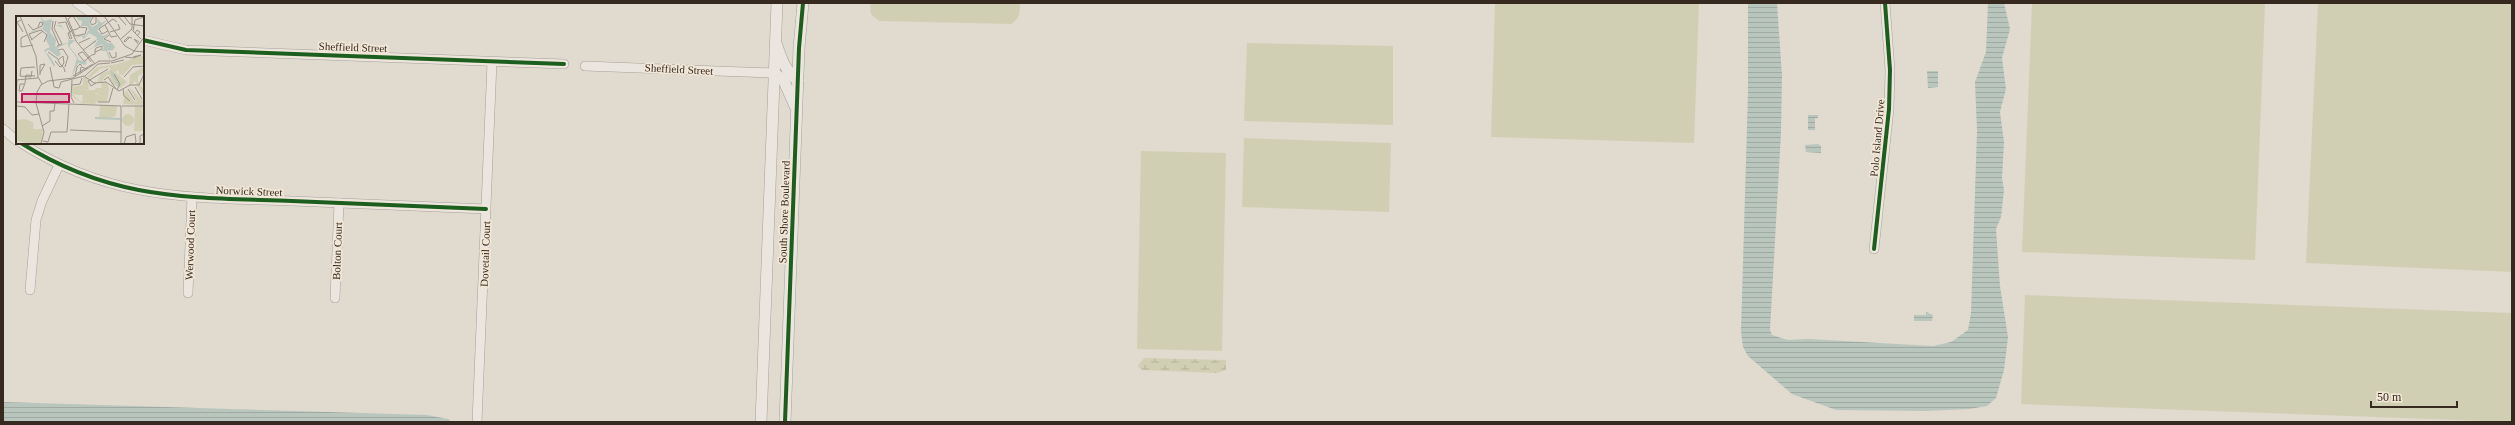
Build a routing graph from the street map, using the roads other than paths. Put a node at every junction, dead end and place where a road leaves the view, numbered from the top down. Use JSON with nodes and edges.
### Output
{"nodes":[{"id":1,"x":77,"y":3,"type":"edge"},
{"id":2,"x":777,"y":3,"type":"edge"},
{"id":3,"x":803,"y":3,"type":"edge"},
{"id":4,"x":1885,"y":3,"type":"edge"},
{"id":5,"x":96,"y":16,"type":"edge"},
{"id":6,"x":774,"y":37,"type":"junction"},
{"id":7,"x":144,"y":40,"type":"edge"},
{"id":8,"x":492,"y":62,"type":"junction"},
{"id":9,"x":564,"y":64,"type":"dead end"},
{"id":10,"x":585,"y":66,"type":"dead end"},
{"id":11,"x":773,"y":73,"type":"junction"},
{"id":12,"x":798,"y":81,"type":"junction"},
{"id":13,"x":797,"y":110,"type":"junction"},
{"id":14,"x":3,"y":129,"type":"edge"},
{"id":15,"x":16,"y":139,"type":"edge"},
{"id":16,"x":23,"y":144,"type":"edge"},
{"id":17,"x":59,"y":165,"type":"junction"},
{"id":18,"x":192,"y":198,"type":"junction"},
{"id":19,"x":339,"y":203,"type":"junction"},
{"id":20,"x":486,"y":209,"type":"junction"},
{"id":21,"x":1874,"y":250,"type":"dead end"},
{"id":22,"x":30,"y":290,"type":"dead end"},
{"id":23,"x":188,"y":292,"type":"dead end"},
{"id":24,"x":335,"y":298,"type":"dead end"},
{"id":25,"x":477,"y":422,"type":"edge"},
{"id":26,"x":761,"y":422,"type":"edge"},
{"id":27,"x":785,"y":422,"type":"edge"}],
"edges":[{"from":1,"to":5,"type":"street"},
{"from":2,"to":6,"type":"street","name":"South Shore Boulevard"},
{"from":3,"to":12,"type":"street","name":"South Shore Boulevard"},
{"from":4,"to":21,"type":"street","name":"Polo Island Drive"},
{"from":6,"to":11,"type":"street","name":"South Shore Boulevard"},
{"from":6,"to":12,"type":"street"},
{"from":7,"to":8,"type":"street","name":"Sheffield Street"},
{"from":8,"to":9,"type":"street","name":"Sheffield Street"},
{"from":8,"to":20,"type":"street","name":"Dovetail Court"},
{"from":10,"to":11,"type":"street","name":"Sheffield Street"},
{"from":11,"to":13,"type":"street"},
{"from":11,"to":26,"type":"street","name":"South Shore Boulevard"},
{"from":12,"to":13,"type":"street","name":"South Shore Boulevard"},
{"from":13,"to":27,"type":"street","name":"South Shore Boulevard"},
{"from":14,"to":15,"type":"street"},
{"from":16,"to":17,"type":"street","name":"Norwick Street"},
{"from":17,"to":18,"type":"street","name":"Norwick Street"},
{"from":17,"to":22,"type":"street"},
{"from":18,"to":19,"type":"street","name":"Norwick Street"},
{"from":18,"to":23,"type":"street","name":"Werwood Court"},
{"from":19,"to":20,"type":"street","name":"Norwick Street"},
{"from":19,"to":24,"type":"street","name":"Bolton Court"},
{"from":20,"to":25,"type":"street","name":"Dovetail Court"}]}
